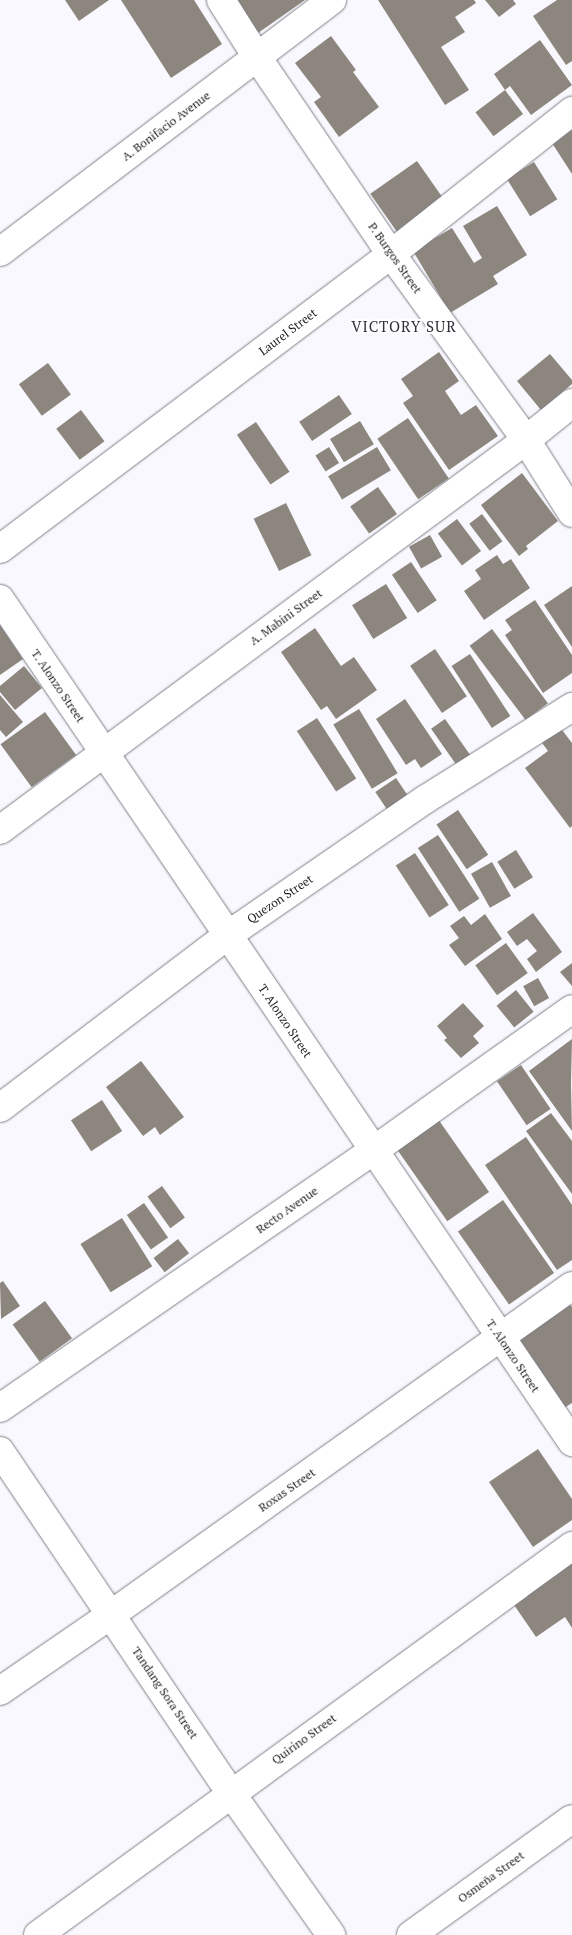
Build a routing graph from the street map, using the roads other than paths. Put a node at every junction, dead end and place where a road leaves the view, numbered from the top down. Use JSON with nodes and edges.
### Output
{"nodes":[{"id":1,"x":221,"y":0,"type":"edge"},
{"id":2,"x":332,"y":0,"type":"edge"},
{"id":3,"x":257,"y":57,"type":"junction"},
{"id":4,"x":572,"y":111,"type":"edge"},
{"id":5,"x":0,"y":252,"type":"edge"},
{"id":6,"x":392,"y":254,"type":"junction"},
{"id":7,"x":572,"y":404,"type":"edge"},
{"id":8,"x":526,"y":440,"type":"junction"},
{"id":9,"x":572,"y":513,"type":"edge"},
{"id":10,"x":0,"y":549,"type":"edge"},
{"id":11,"x":0,"y":599,"type":"edge"},
{"id":12,"x":572,"y":707,"type":"edge"},
{"id":13,"x":102,"y":752,"type":"junction"},
{"id":14,"x":0,"y":830,"type":"edge"},
{"id":15,"x":228,"y":935,"type":"junction"},
{"id":16,"x":572,"y":1009,"type":"edge"},
{"id":17,"x":0,"y":1108,"type":"edge"},
{"id":18,"x":373,"y":1151,"type":"junction"},
{"id":19,"x":572,"y":1286,"type":"edge"},
{"id":20,"x":501,"y":1338,"type":"junction"},
{"id":21,"x":0,"y":1408,"type":"edge"},
{"id":22,"x":572,"y":1442,"type":"edge"},
{"id":23,"x":0,"y":1451,"type":"edge"},
{"id":24,"x":572,"y":1546,"type":"edge"},
{"id":25,"x":112,"y":1614,"type":"junction"},
{"id":26,"x":0,"y":1691,"type":"edge"},
{"id":27,"x":231,"y":1792,"type":"junction"},
{"id":28,"x":572,"y":1819,"type":"edge"},
{"id":29,"x":38,"y":1935,"type":"edge"},
{"id":30,"x":331,"y":1935,"type":"edge"},
{"id":31,"x":411,"y":1935,"type":"edge"}],
"edges":[{"from":1,"to":3,"type":"street","name":"P. Burgos Street"},
{"from":2,"to":3,"type":"street","name":"A. Bonifacio Avenue"},
{"from":3,"to":5,"type":"street","name":"A. Bonifacio Avenue"},
{"from":3,"to":6,"type":"street","name":"P. Burgos Street"},
{"from":4,"to":6,"type":"street","name":"Laurel Street"},
{"from":6,"to":8,"type":"street","name":"P. Burgos Street"},
{"from":6,"to":10,"type":"street","name":"Laurel Street"},
{"from":7,"to":8,"type":"street","name":"A. Mabini Street"},
{"from":8,"to":9,"type":"street","name":"P. Burgos Street"},
{"from":8,"to":13,"type":"street","name":"A. Mabini Street"},
{"from":11,"to":13,"type":"street","name":"T. Alonzo Street"},
{"from":12,"to":15,"type":"street","name":"Quezon Street"},
{"from":13,"to":14,"type":"street","name":"A. Mabini Street"},
{"from":13,"to":15,"type":"street","name":"T. Alonzo Street"},
{"from":15,"to":17,"type":"street","name":"Quezon Street"},
{"from":15,"to":18,"type":"street","name":"T. Alonzo Street"},
{"from":16,"to":18,"type":"street","name":"Recto Avenue"},
{"from":18,"to":20,"type":"street","name":"T. Alonzo Street"},
{"from":18,"to":21,"type":"street","name":"Recto Avenue"},
{"from":19,"to":20,"type":"street","name":"Roxas Street"},
{"from":20,"to":22,"type":"street","name":"T. Alonzo Street"},
{"from":20,"to":25,"type":"street","name":"Roxas Street"},
{"from":23,"to":25,"type":"street","name":"Tandang Sora Street"},
{"from":24,"to":27,"type":"street","name":"Quirino Street"},
{"from":25,"to":26,"type":"street","name":"Roxas Street"},
{"from":25,"to":27,"type":"street","name":"Tandang Sora Street"},
{"from":27,"to":29,"type":"street","name":"Quirino Street"},
{"from":27,"to":30,"type":"street","name":"Tandang Sora Street"},
{"from":28,"to":31,"type":"street","name":"Osmeña Street"}]}
